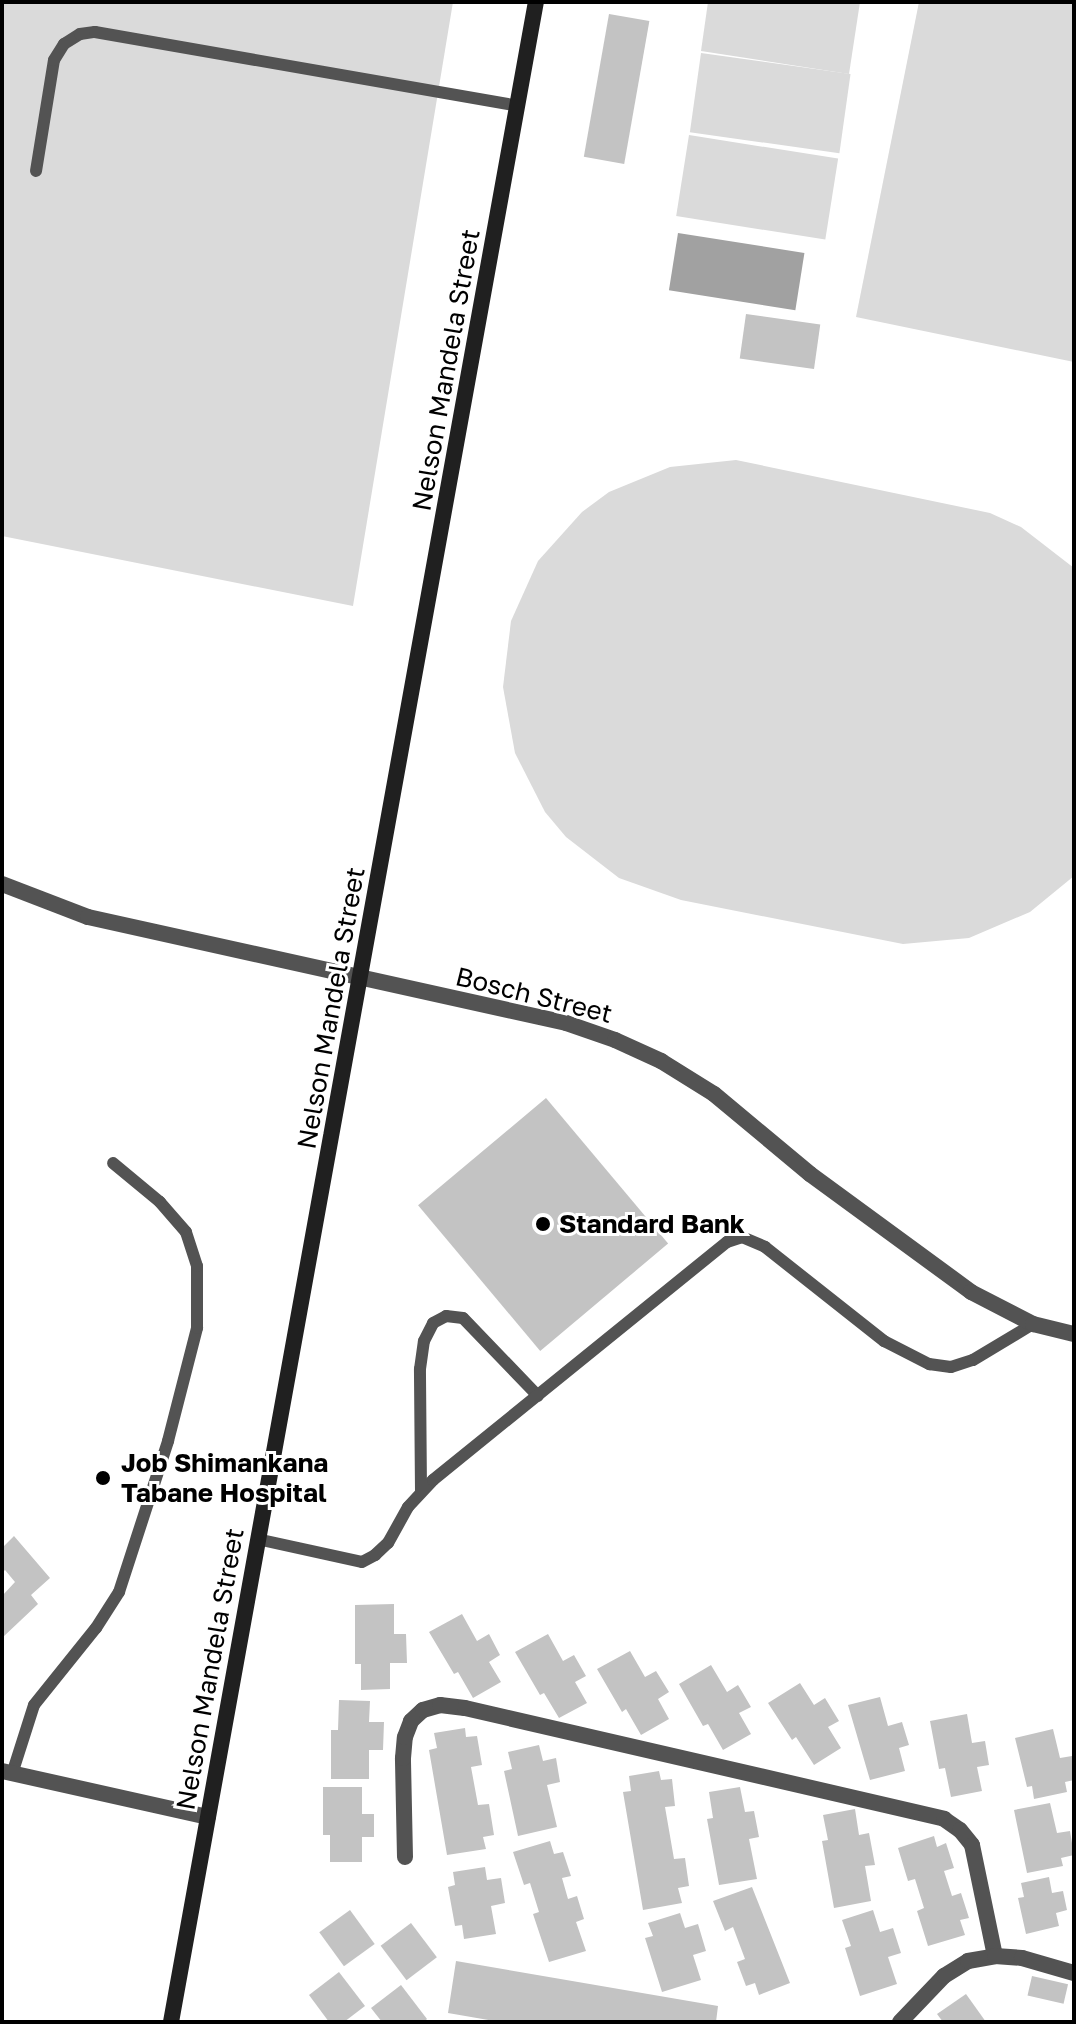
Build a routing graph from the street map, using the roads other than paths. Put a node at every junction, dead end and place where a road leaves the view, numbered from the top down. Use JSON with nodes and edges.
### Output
{"nodes":[{"id":1,"x":536,"y":2,"type":"edge"},
{"id":2,"x":517,"y":106,"type":"junction"},
{"id":3,"x":36,"y":171,"type":"dead end"},
{"id":4,"x":2,"y":884,"type":"edge"},
{"id":5,"x":361,"y":979,"type":"junction"},
{"id":6,"x":113,"y":1163,"type":"dead end"},
{"id":7,"x":1033,"y":1324,"type":"junction"},
{"id":8,"x":1074,"y":1334,"type":"edge"},
{"id":9,"x":538,"y":1396,"type":"junction"},
{"id":10,"x":421,"y":1491,"type":"junction"},
{"id":11,"x":257,"y":1539,"type":"junction"},
{"id":12,"x":7,"y":1772,"type":"edge"},
{"id":13,"x":208,"y":1817,"type":"junction"},
{"id":14,"x":405,"y":1857,"type":"dead end"},
{"id":15,"x":995,"y":1956,"type":"junction"},
{"id":16,"x":1074,"y":1973,"type":"edge"},
{"id":17,"x":171,"y":2022,"type":"edge"},
{"id":18,"x":900,"y":2022,"type":"edge"}],
"edges":[{"from":1,"to":2,"type":"main road","name":"Nelson Mandela Street"},
{"from":2,"to":3,"type":"lane"},
{"from":2,"to":5,"type":"main road","name":"Nelson Mandela Street"},
{"from":4,"to":5,"type":"street","name":"Bosch Street"},
{"from":5,"to":7,"type":"street","name":"Bosch Street"},
{"from":5,"to":11,"type":"main road","name":"Nelson Mandela Street"},
{"from":6,"to":12,"type":"lane"},
{"from":7,"to":8,"type":"street","name":"Bosch Street"},
{"from":7,"to":9,"type":"lane"},
{"from":9,"to":10,"type":"lane"},
{"from":9,"to":10,"type":"lane"},
{"from":10,"to":11,"type":"lane"},
{"from":11,"to":13,"type":"main road","name":"Nelson Mandela Street"},
{"from":12,"to":13,"type":"street"},
{"from":13,"to":17,"type":"main road","name":"Nelson Mandela Street"},
{"from":14,"to":15,"type":"street"},
{"from":15,"to":16,"type":"street"},
{"from":15,"to":18,"type":"street"}]}
